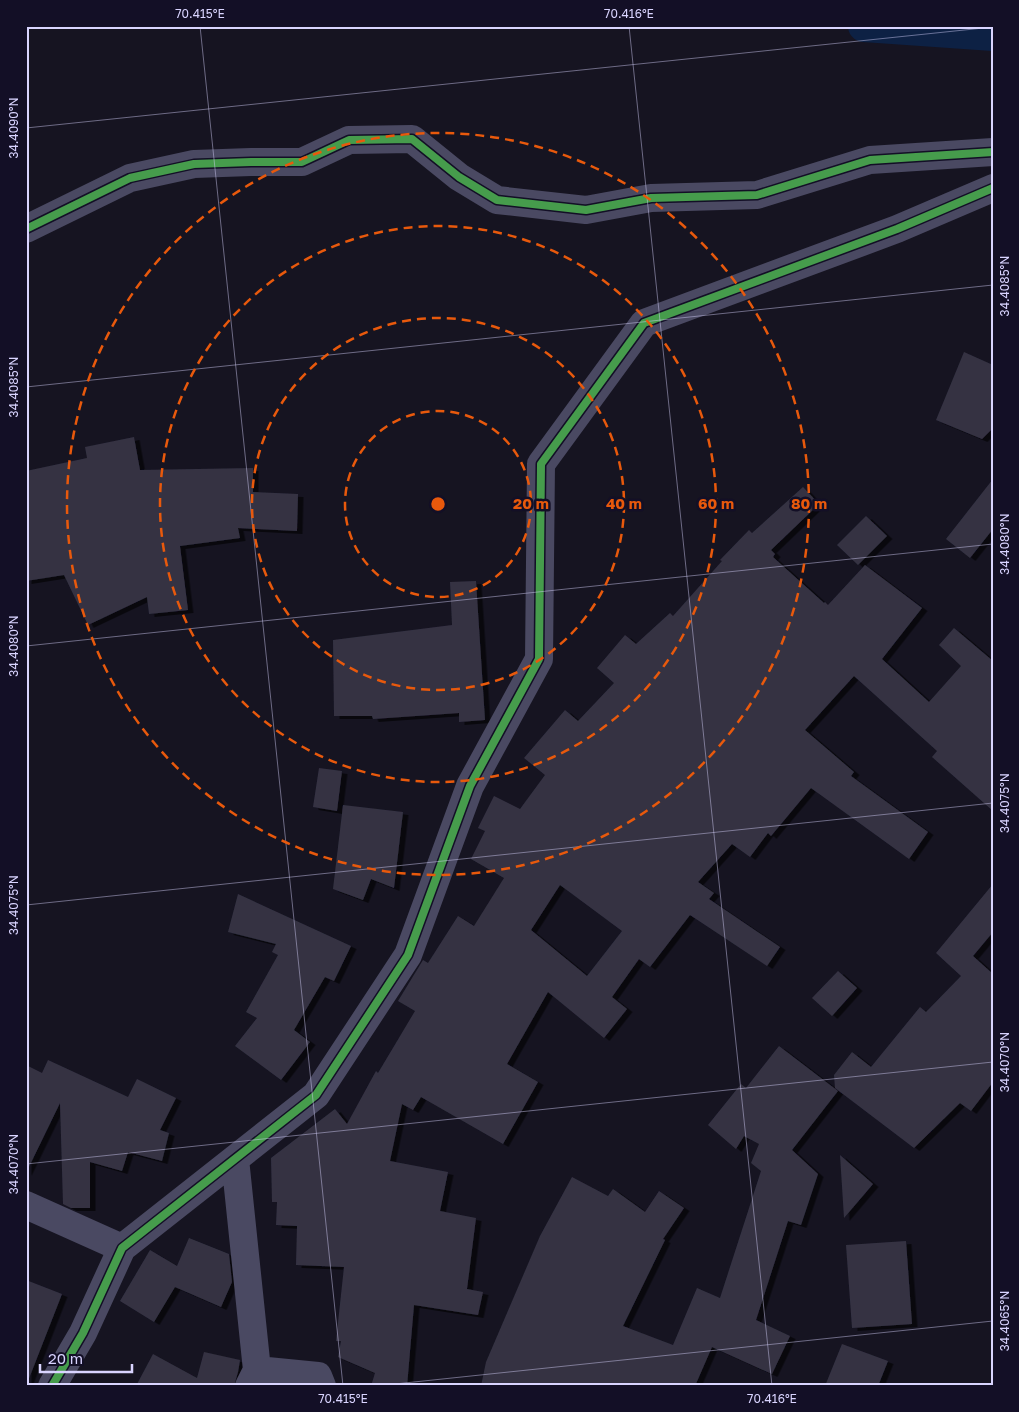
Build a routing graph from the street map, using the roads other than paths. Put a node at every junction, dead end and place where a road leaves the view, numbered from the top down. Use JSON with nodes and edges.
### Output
{"nodes":[{"id":1,"x":993,"y":152,"type":"edge"},
{"id":2,"x":993,"y":188,"type":"edge"},
{"id":3,"x":26,"y":229,"type":"edge"},
{"id":4,"x":235,"y":1159,"type":"junction"},
{"id":5,"x":26,"y":1205,"type":"edge"},
{"id":6,"x":122,"y":1248,"type":"junction"},
{"id":7,"x":253,"y":1378,"type":"edge"},
{"id":8,"x":52,"y":1386,"type":"edge"},
{"id":9,"x":322,"y":1386,"type":"edge"}],
"edges":[{"from":1,"to":3,"type":"street"},
{"from":2,"to":4,"type":"street"},
{"from":4,"to":6,"type":"street"},
{"from":4,"to":7,"type":"street"},
{"from":5,"to":6,"type":"street"},
{"from":6,"to":8,"type":"street"},
{"from":7,"to":9,"type":"street"}]}
